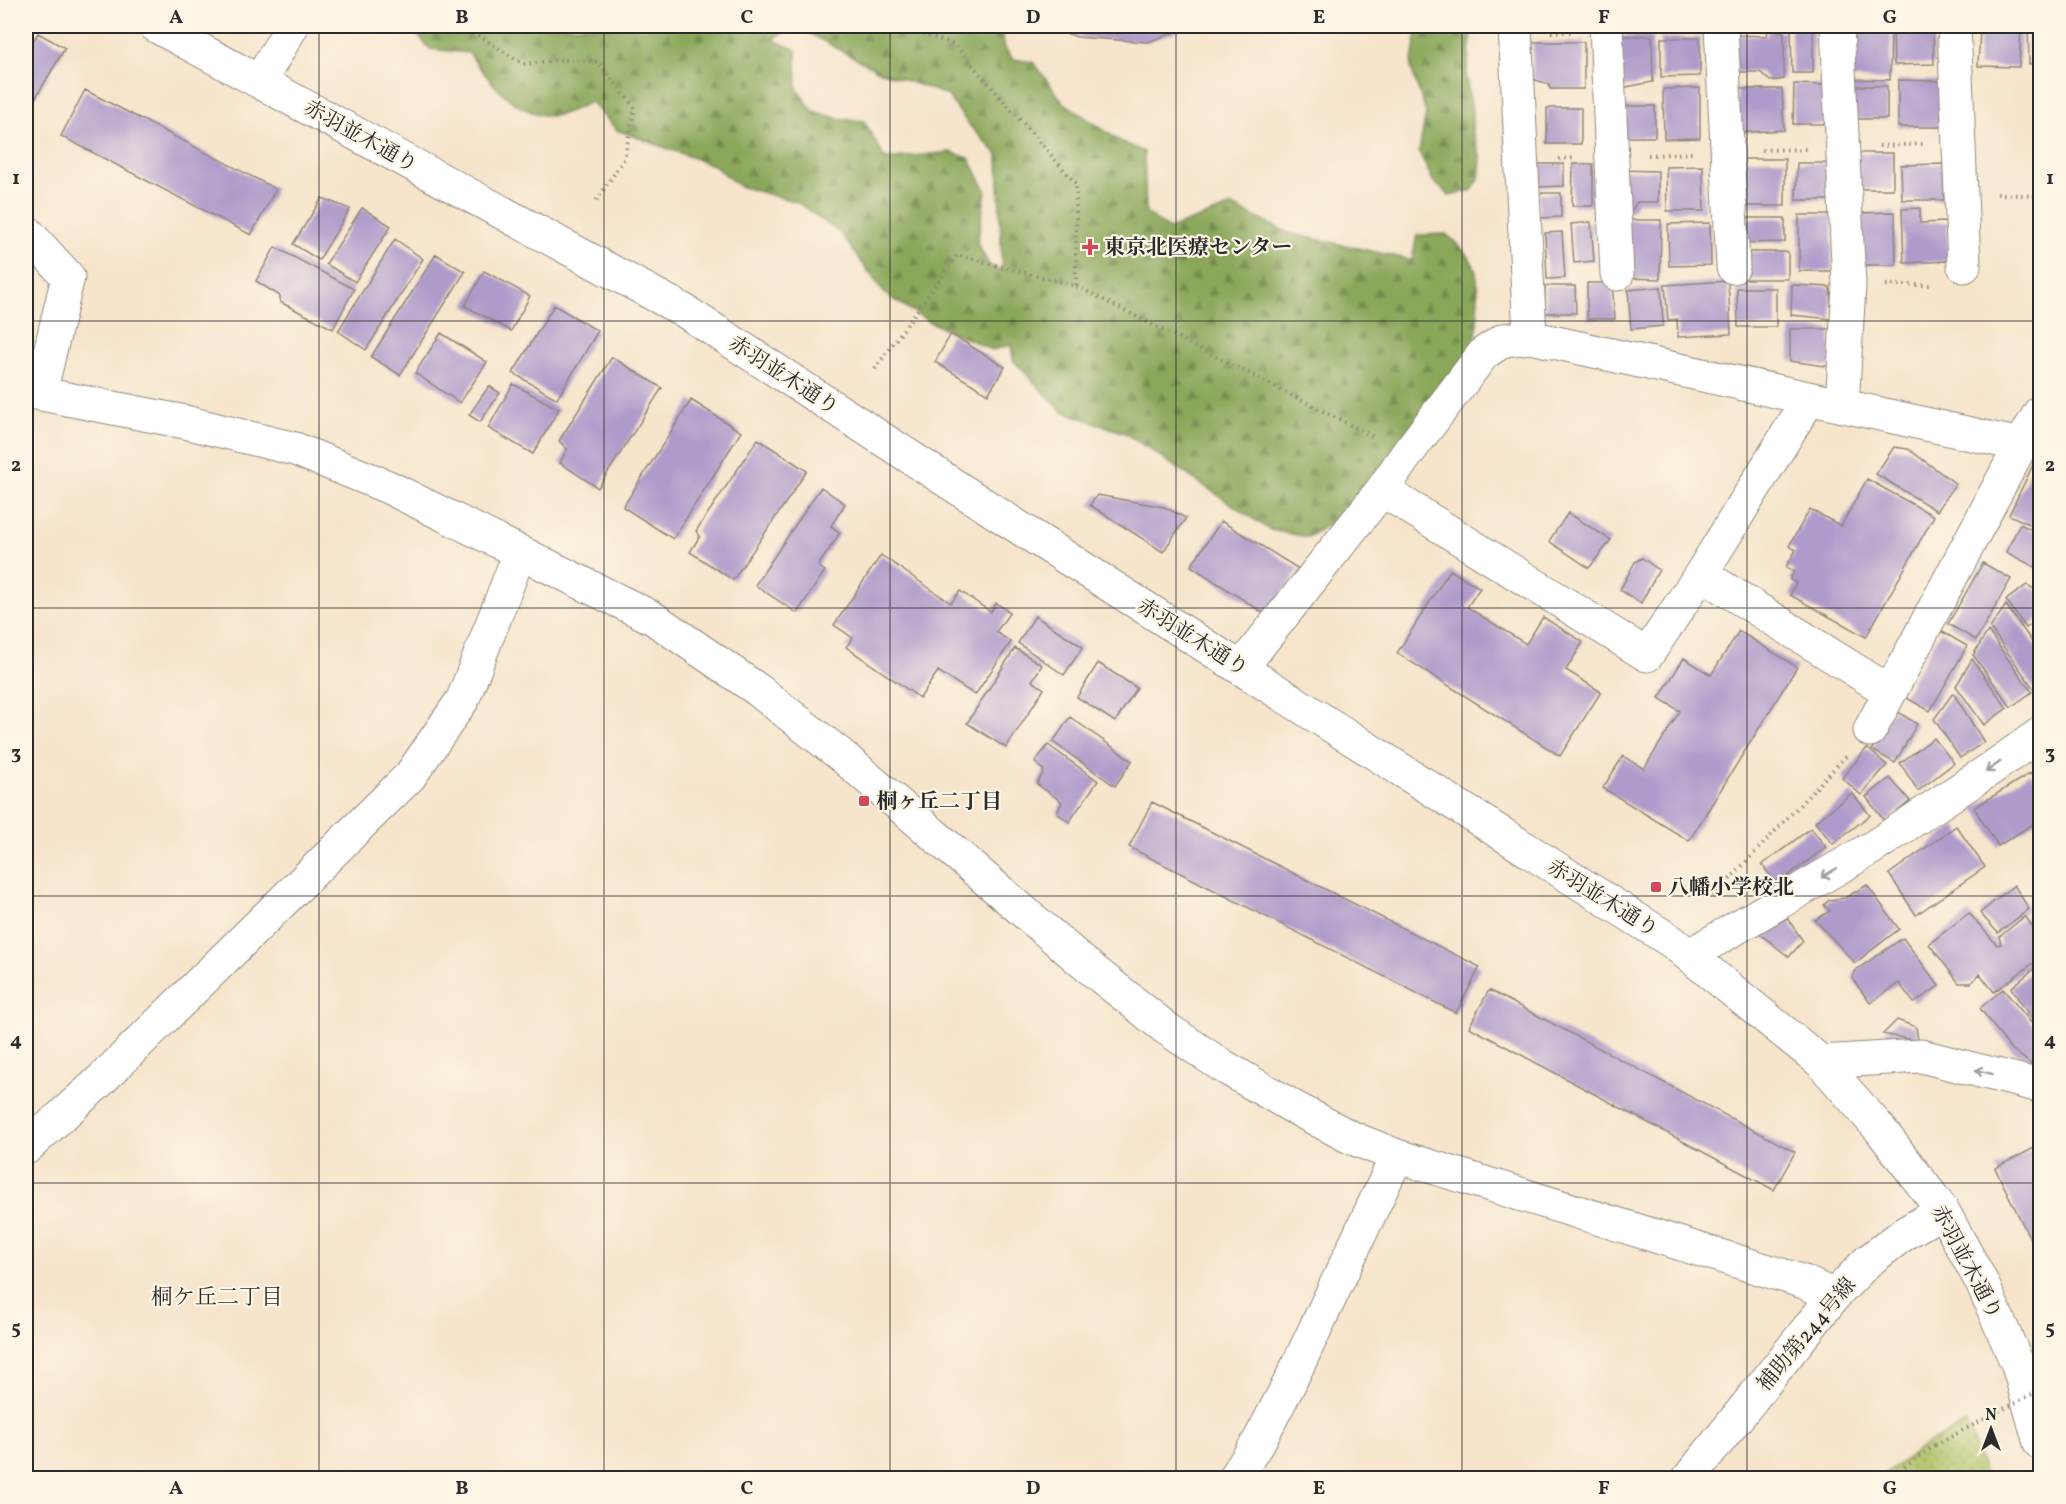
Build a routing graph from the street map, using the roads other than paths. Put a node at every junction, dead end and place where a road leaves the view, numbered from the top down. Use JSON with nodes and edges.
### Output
{"nodes":[{"id":1,"x":156,"y":26,"type":"edge"},
{"id":2,"x":292,"y":26,"type":"edge"},
{"id":3,"x":1515,"y":26,"type":"edge"},
{"id":4,"x":1606,"y":26,"type":"edge"},
{"id":5,"x":1721,"y":26,"type":"edge"},
{"id":6,"x":1837,"y":26,"type":"edge"},
{"id":7,"x":1954,"y":26,"type":"edge"},
{"id":8,"x":260,"y":81,"type":"junction"},
{"id":9,"x":26,"y":231,"type":"edge"},
{"id":10,"x":1964,"y":266,"type":"road end"},
{"id":11,"x":1733,"y":267,"type":"dead end"},
{"id":12,"x":1617,"y":274,"type":"dead end"},
{"id":13,"x":1530,"y":337,"type":"junction"},
{"id":14,"x":33,"y":392,"type":"edge"},
{"id":15,"x":1809,"y":399,"type":"junction"},
{"id":16,"x":1842,"y":406,"type":"junction"},
{"id":17,"x":2040,"y":412,"type":"edge"},
{"id":18,"x":2021,"y":445,"type":"junction"},
{"id":19,"x":1382,"y":490,"type":"junction"},
{"id":20,"x":520,"y":552,"type":"junction"},
{"id":21,"x":1701,"y":574,"type":"junction"},
{"id":22,"x":1241,"y":668,"type":"junction"},
{"id":23,"x":1890,"y":692,"type":"junction"},
{"id":24,"x":1870,"y":730,"type":"road end"},
{"id":25,"x":2040,"y":734,"type":"edge"},
{"id":26,"x":1690,"y":955,"type":"junction"},
{"id":27,"x":1821,"y":1062,"type":"junction"},
{"id":28,"x":2040,"y":1086,"type":"edge"},
{"id":29,"x":26,"y":1148,"type":"edge"},
{"id":30,"x":1397,"y":1156,"type":"junction"},
{"id":31,"x":1943,"y":1211,"type":"junction"},
{"id":32,"x":1834,"y":1296,"type":"junction"},
{"id":33,"x":2040,"y":1443,"type":"edge"},
{"id":34,"x":1235,"y":1479,"type":"edge"},
{"id":35,"x":1689,"y":1479,"type":"edge"}],
"edges":[{"from":1,"to":8,"type":"street","name":"赤羽並木通り"},
{"from":2,"to":8,"type":"street"},
{"from":3,"to":13,"type":"street"},
{"from":4,"to":12,"type":"street"},
{"from":5,"to":11,"type":"street"},
{"from":6,"to":16,"type":"street"},
{"from":7,"to":10,"type":"street"},
{"from":8,"to":22,"type":"street","name":"赤羽並木通り"},
{"from":9,"to":14,"type":"street"},
{"from":13,"to":15,"type":"street"},
{"from":13,"to":19,"type":"street"},
{"from":14,"to":20,"type":"street"},
{"from":15,"to":16,"type":"street"},
{"from":15,"to":21,"type":"street"},
{"from":16,"to":18,"type":"street"},
{"from":17,"to":18,"type":"street"},
{"from":18,"to":23,"type":"street"},
{"from":19,"to":21,"type":"street"},
{"from":19,"to":22,"type":"street"},
{"from":20,"to":29,"type":"street"},
{"from":20,"to":30,"type":"street"},
{"from":21,"to":23,"type":"street"},
{"from":22,"to":26,"type":"street","name":"赤羽並木通り"},
{"from":23,"to":24,"type":"street"},
{"from":25,"to":26,"type":"street","one_way":true},
{"from":26,"to":27,"type":"street","name":"赤羽並木通り"},
{"from":28,"to":27,"type":"street","one_way":true},
{"from":27,"to":31,"type":"street","name":"赤羽並木通り"},
{"from":30,"to":32,"type":"street"},
{"from":30,"to":34,"type":"street"},
{"from":31,"to":32,"type":"street","name":"補助第244号線"},
{"from":31,"to":33,"type":"street","name":"赤羽並木通り"},
{"from":32,"to":35,"type":"street","name":"補助第244号線"}]}
